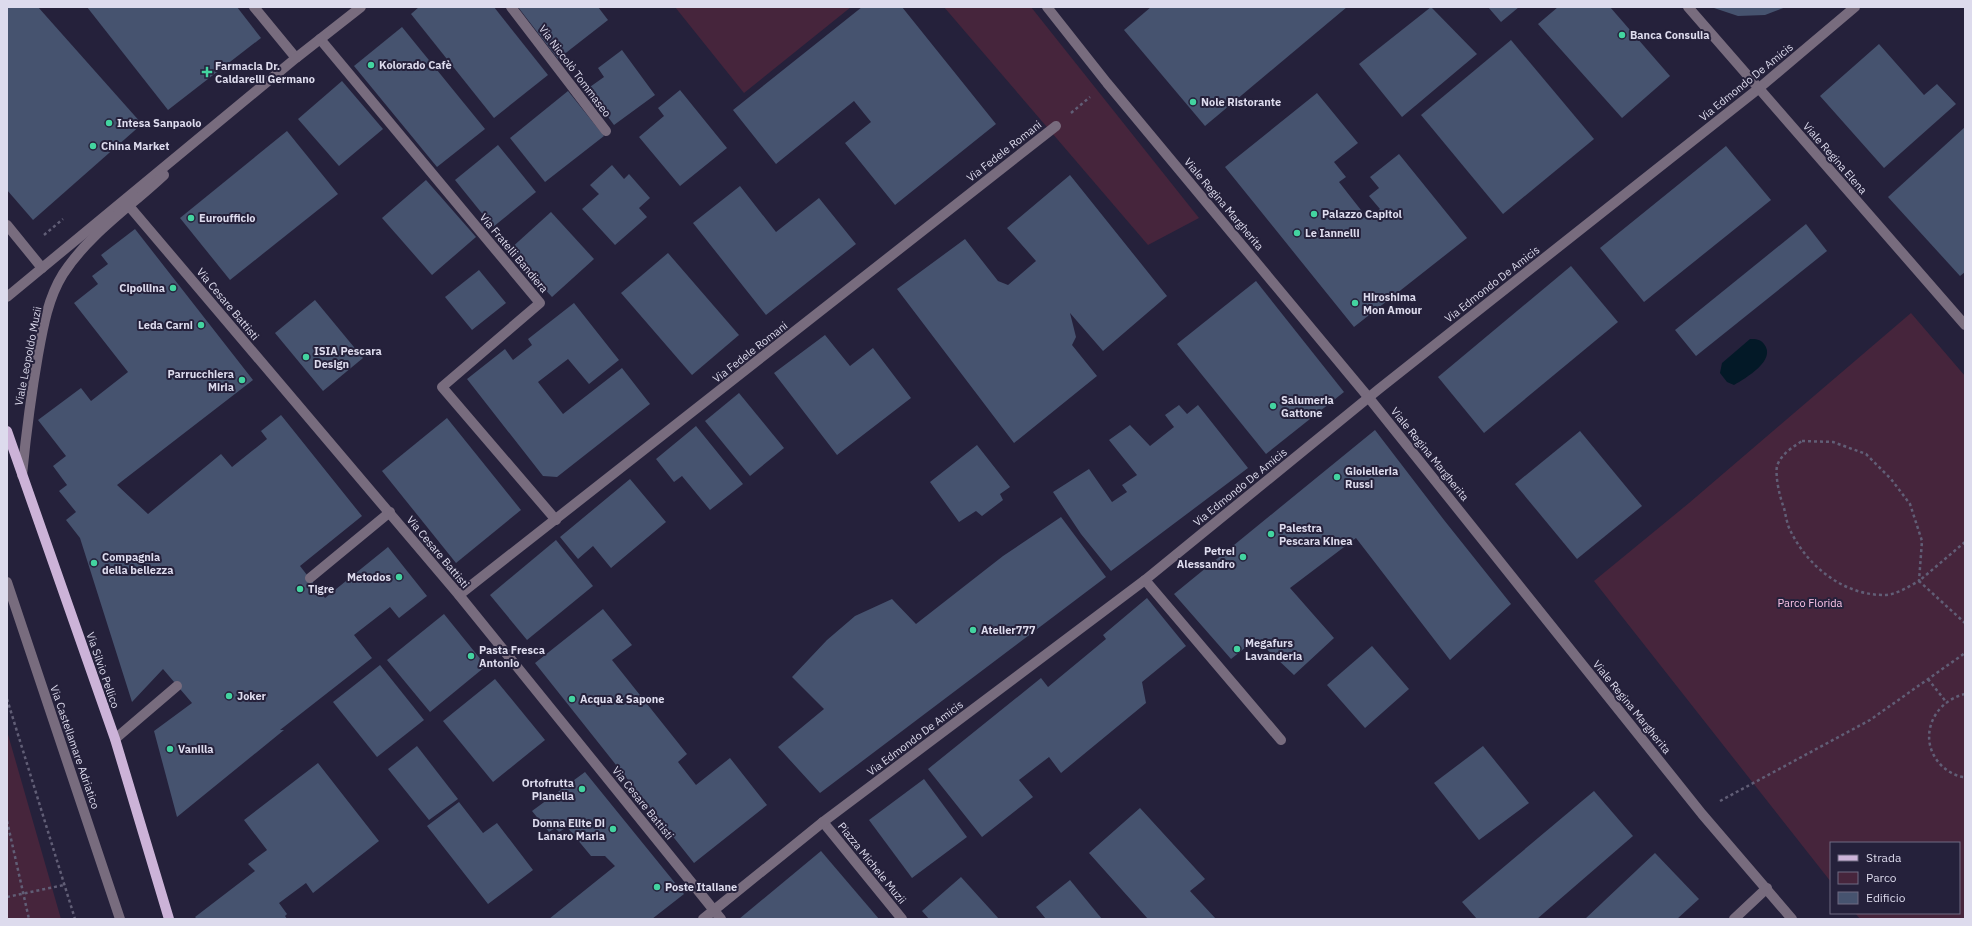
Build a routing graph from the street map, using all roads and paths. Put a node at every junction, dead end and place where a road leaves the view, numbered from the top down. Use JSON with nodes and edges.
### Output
{"nodes":[{"id":1,"x":254,"y":7,"type":"edge"},
{"id":2,"x":361,"y":7,"type":"edge"},
{"id":3,"x":511,"y":7,"type":"edge"},
{"id":4,"x":1046,"y":7,"type":"edge"},
{"id":5,"x":1688,"y":7,"type":"edge"},
{"id":6,"x":1855,"y":7,"type":"edge"},
{"id":7,"x":320,"y":39,"type":"junction"},
{"id":8,"x":296,"y":58,"type":"junction"},
{"id":9,"x":1107,"y":83,"type":"junction"},
{"id":10,"x":1758,"y":89,"type":"junction"},
{"id":11,"x":1056,"y":126,"type":"joint"},
{"id":12,"x":606,"y":131,"type":"dead end"},
{"id":13,"x":184,"y":150,"type":"junction"},
{"id":14,"x":129,"y":206,"type":"junction"},
{"id":15,"x":7,"y":225,"type":"edge"},
{"id":16,"x":42,"y":268,"type":"junction"},
{"id":17,"x":7,"y":297,"type":"edge"},
{"id":18,"x":1965,"y":325,"type":"edge"},
{"id":19,"x":1369,"y":398,"type":"junction"},
{"id":20,"x":7,"y":431,"type":"edge"},
{"id":21,"x":22,"y":475,"type":"junction"},
{"id":22,"x":390,"y":512,"type":"junction"},
{"id":23,"x":556,"y":520,"type":"junction"},
{"id":24,"x":1965,"y":542,"type":"edge"},
{"id":25,"x":310,"y":578,"type":"dead end"},
{"id":26,"x":1145,"y":580,"type":"junction"},
{"id":27,"x":1919,"y":581,"type":"junction"},
{"id":28,"x":7,"y":582,"type":"edge"},
{"id":29,"x":458,"y":595,"type":"junction"},
{"id":30,"x":1965,"y":622,"type":"edge"},
{"id":31,"x":1965,"y":653,"type":"edge"},
{"id":32,"x":1928,"y":679,"type":"junction"},
{"id":33,"x":177,"y":686,"type":"dead end"},
{"id":34,"x":1965,"y":694,"type":"edge"},
{"id":35,"x":7,"y":699,"type":"edge"},
{"id":36,"x":1947,"y":702,"type":"junction"},
{"id":37,"x":114,"y":738,"type":"junction"},
{"id":38,"x":1282,"y":740,"type":"dead end"},
{"id":39,"x":1965,"y":778,"type":"edge"},
{"id":40,"x":1702,"y":814,"type":"junction"},
{"id":41,"x":7,"y":821,"type":"edge"},
{"id":42,"x":823,"y":822,"type":"junction"},
{"id":43,"x":64,"y":885,"type":"junction"},
{"id":44,"x":1767,"y":888,"type":"junction"},
{"id":45,"x":24,"y":894,"type":"junction"},
{"id":46,"x":7,"y":897,"type":"edge"},
{"id":47,"x":714,"y":910,"type":"junction"},
{"id":48,"x":30,"y":919,"type":"edge"},
{"id":49,"x":75,"y":919,"type":"edge"},
{"id":50,"x":120,"y":919,"type":"edge"},
{"id":51,"x":169,"y":919,"type":"edge"},
{"id":52,"x":703,"y":919,"type":"edge"},
{"id":53,"x":721,"y":919,"type":"edge"},
{"id":54,"x":902,"y":919,"type":"edge"},
{"id":55,"x":1734,"y":919,"type":"edge"},
{"id":56,"x":1792,"y":919,"type":"edge"}],
"edges":[{"from":1,"to":8,"type":"street"},
{"from":2,"to":7,"type":"street","name":"Viale Leopoldo Muzii"},
{"from":3,"to":12,"type":"street","name":"Via Niccolò Tommaseo"},
{"from":4,"to":9,"type":"street","name":"Viale Regina Margherita"},
{"from":5,"to":10,"type":"street","name":"Viale Regina Elena"},
{"from":6,"to":10,"type":"street","name":"Via Edmondo De Amicis"},
{"from":7,"to":8,"type":"street","name":"Viale Leopoldo Muzii"},
{"from":7,"to":23,"type":"street","name":"Via Fratelli Bandiera"},
{"from":8,"to":13,"type":"street","name":"Viale Leopoldo Muzii"},
{"from":9,"to":11,"type":"path"},
{"from":9,"to":19,"type":"street","name":"Viale Regina Margherita"},
{"from":10,"to":18,"type":"street","name":"Viale Regina Elena"},
{"from":10,"to":19,"type":"street","name":"Via Edmondo De Amicis"},
{"from":11,"to":23,"type":"street","name":"Via Fedele Romani"},
{"from":13,"to":14,"type":"street","name":"Viale Leopoldo Muzii"},
{"from":13,"to":16,"type":"street","name":"Viale Leopoldo Muzii"},
{"from":14,"to":21,"type":"street","name":"Viale Leopoldo Muzii"},
{"from":14,"to":22,"type":"street","name":"Via Cesare Battisti"},
{"from":15,"to":16,"type":"street"},
{"from":16,"to":17,"type":"street","name":"Viale Leopoldo Muzii"},
{"from":19,"to":26,"type":"street","name":"Via Edmondo De Amicis"},
{"from":19,"to":40,"type":"street","name":"Viale Regina Margherita"},
{"from":20,"to":21,"type":"main road","name":"Via Silvio Pellico"},
{"from":21,"to":37,"type":"main road","name":"Via Silvio Pellico"},
{"from":22,"to":25,"type":"street"},
{"from":22,"to":29,"type":"street","name":"Via Cesare Battisti"},
{"from":23,"to":29,"type":"street","name":"Via Fedele Romani"},
{"from":24,"to":27,"type":"path"},
{"from":26,"to":38,"type":"street"},
{"from":26,"to":42,"type":"street","name":"Via Edmondo De Amicis"},
{"from":27,"to":27,"type":"path"},
{"from":27,"to":30,"type":"path"},
{"from":28,"to":50,"type":"street","name":"Via Castellamare Adriatico"},
{"from":29,"to":47,"type":"street","name":"Via Cesare Battisti"},
{"from":31,"to":32,"type":"path"},
{"from":32,"to":36,"type":"path"},
{"from":32,"to":40,"type":"path"},
{"from":33,"to":37,"type":"street"},
{"from":34,"to":36,"type":"path"},
{"from":35,"to":43,"type":"path"},
{"from":36,"to":39,"type":"path"},
{"from":37,"to":51,"type":"main road","name":"Via Silvio Pellico"},
{"from":40,"to":44,"type":"street","name":"Viale Regina Margherita"},
{"from":41,"to":45,"type":"path"},
{"from":42,"to":47,"type":"street","name":"Via Edmondo De Amicis"},
{"from":42,"to":54,"type":"street","name":"Piazza Michele Muzii"},
{"from":43,"to":45,"type":"path"},
{"from":43,"to":49,"type":"path"},
{"from":44,"to":55,"type":"street"},
{"from":44,"to":56,"type":"street","name":"Viale Regina Margherita"},
{"from":45,"to":46,"type":"path"},
{"from":45,"to":48,"type":"path"},
{"from":47,"to":52,"type":"street","name":"Via Edmondo De Amicis"},
{"from":47,"to":53,"type":"street","name":"Via Cesare Battisti"}]}
